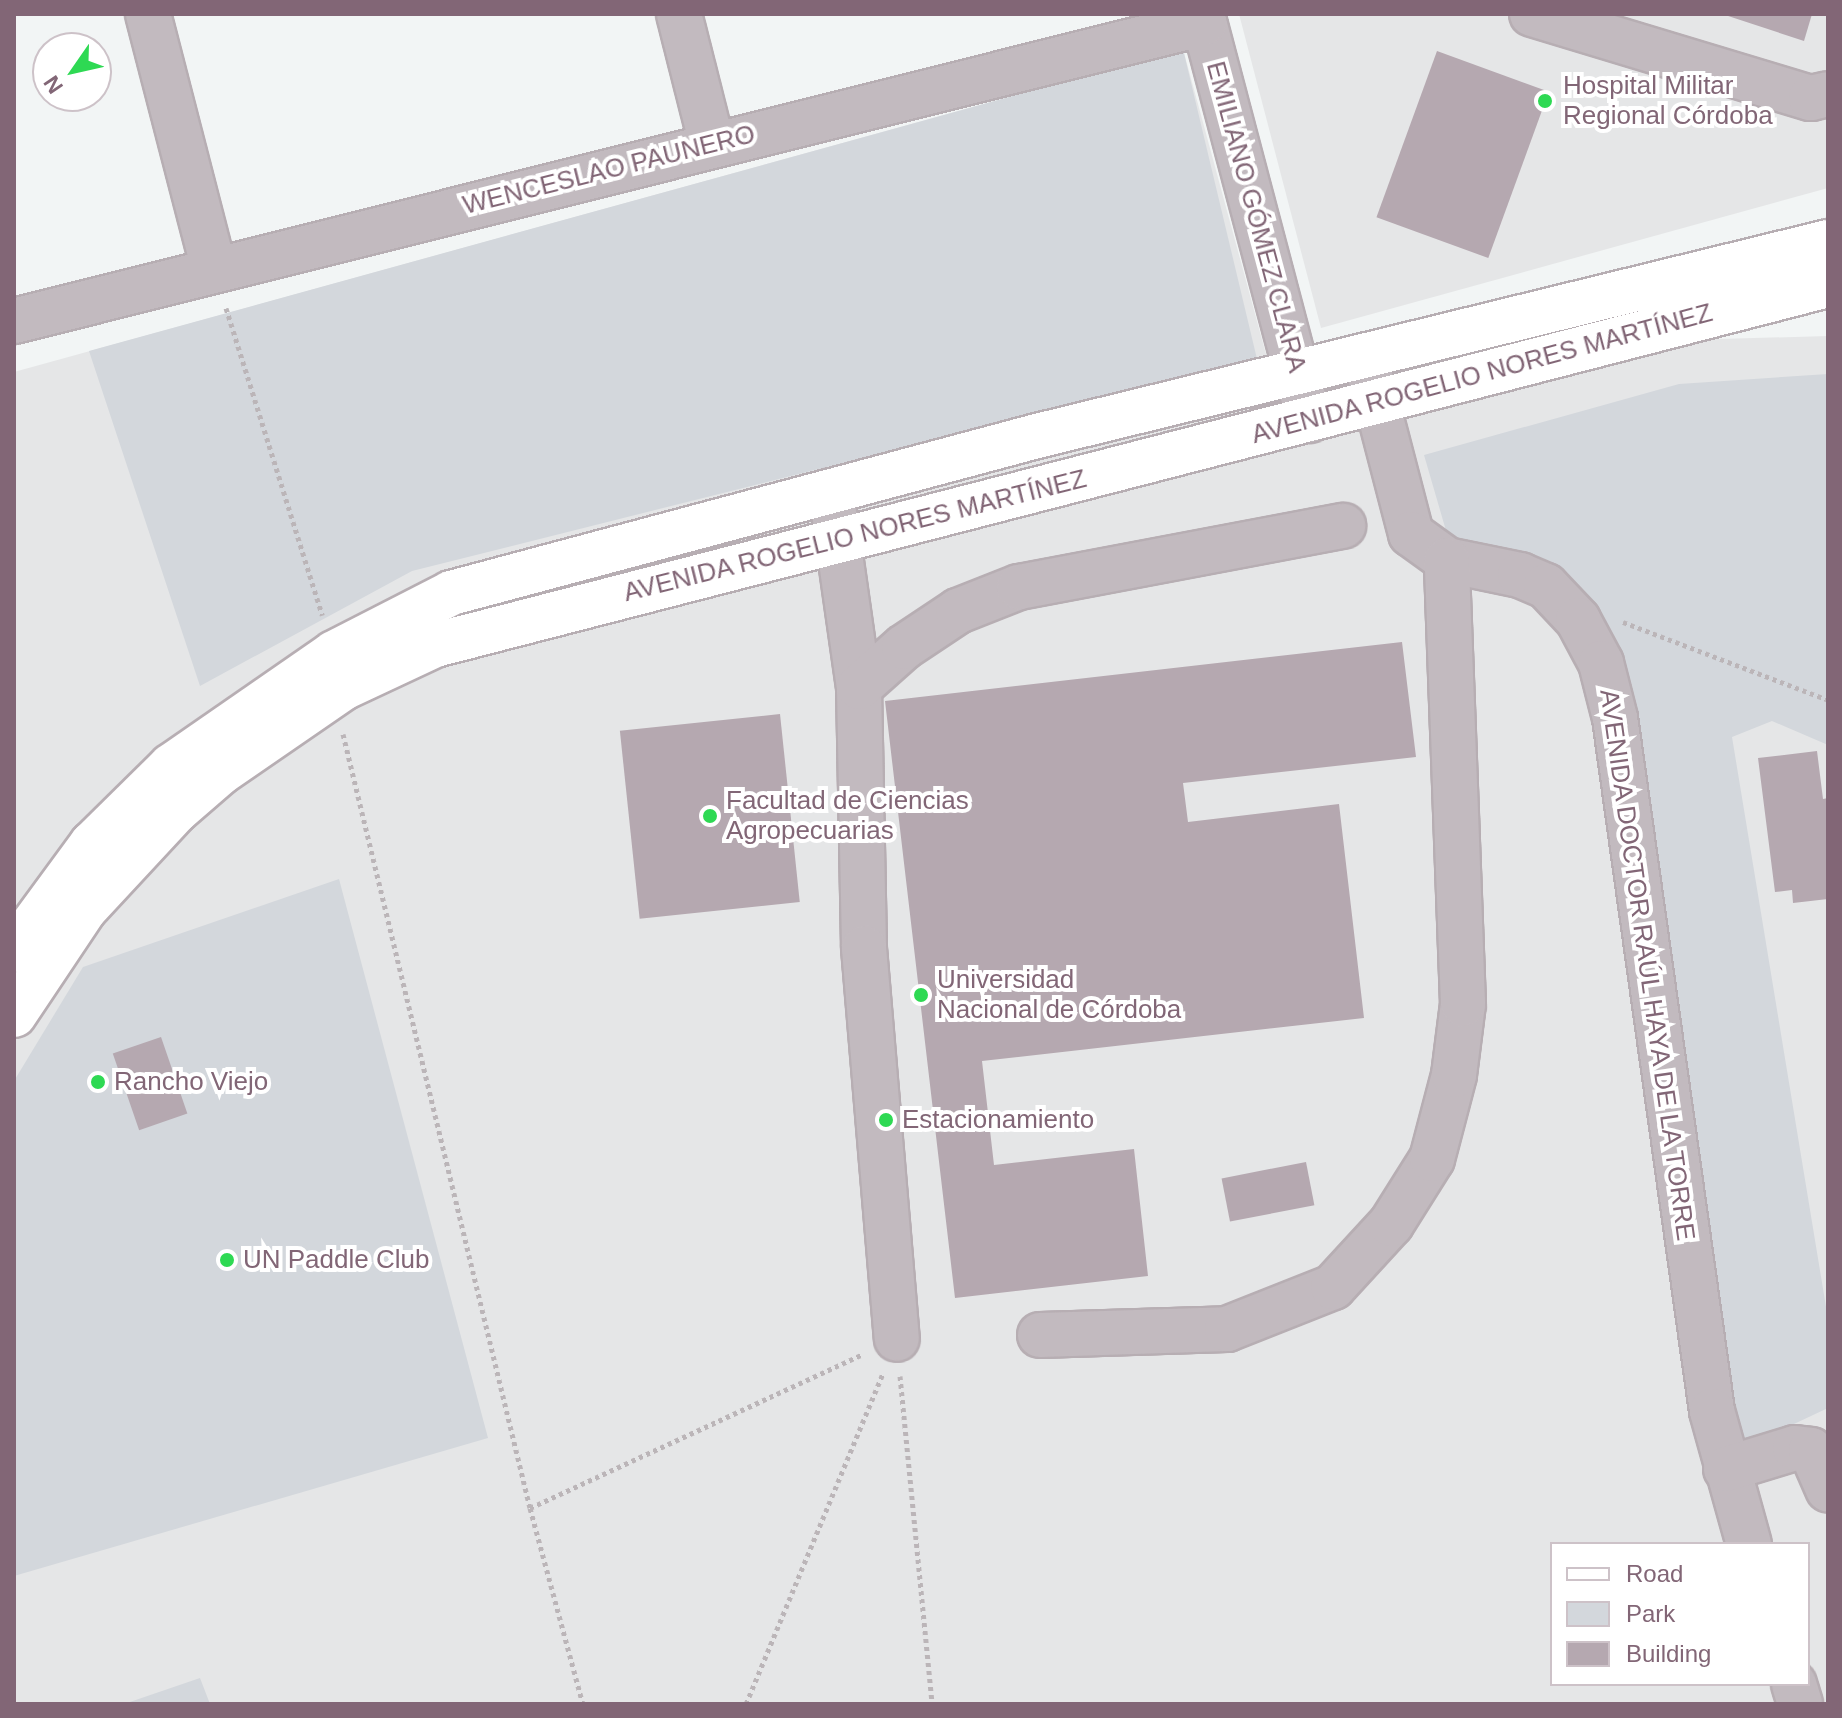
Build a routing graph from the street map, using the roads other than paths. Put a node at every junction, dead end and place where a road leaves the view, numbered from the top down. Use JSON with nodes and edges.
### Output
{"nodes":[{"id":1,"x":148,"y":14,"type":"edge"},
{"id":2,"x":679,"y":14,"type":"edge"},
{"id":3,"x":1532,"y":14,"type":"edge"},
{"id":4,"x":1203,"y":18,"type":"edge"},
{"id":5,"x":1828,"y":94,"type":"edge"},
{"id":6,"x":712,"y":144,"type":"junction"},
{"id":7,"x":1828,"y":242,"type":"edge"},
{"id":8,"x":214,"y":270,"type":"junction"},
{"id":9,"x":1828,"y":285,"type":"edge"},
{"id":10,"x":14,"y":321,"type":"edge"},
{"id":11,"x":1365,"y":357,"type":"junction"},
{"id":12,"x":1297,"y":371,"type":"junction"},
{"id":13,"x":1375,"y":403,"type":"junction"},
{"id":14,"x":1309,"y":420,"type":"junction"},
{"id":15,"x":831,"y":491,"type":"junction"},
{"id":16,"x":1343,"y":526,"type":"dead end"},
{"id":17,"x":839,"y":539,"type":"junction"},
{"id":18,"x":1447,"y":560,"type":"junction"},
{"id":19,"x":338,"y":670,"type":"junction"},
{"id":20,"x":859,"y":687,"type":"junction"},
{"id":21,"x":14,"y":950,"type":"edge"},
{"id":22,"x":14,"y":1015,"type":"edge"},
{"id":23,"x":1040,"y":1335,"type":"dead end"},
{"id":24,"x":897,"y":1339,"type":"road end"},
{"id":25,"x":1726,"y":1469,"type":"junction"},
{"id":26,"x":1828,"y":1489,"type":"edge"},
{"id":27,"x":1748,"y":1542,"type":"edge"}],
"edges":[{"from":1,"to":8,"type":"street"},
{"from":2,"to":6,"type":"street"},
{"from":3,"to":5,"type":"street"},
{"from":4,"to":6,"type":"street","name":"WENCESLAO PAUNERO"},
{"from":4,"to":12,"type":"street","name":"EMILIANO GÓMEZ CLARA"},
{"from":6,"to":8,"type":"street","name":"WENCESLAO PAUNERO"},
{"from":7,"to":11,"type":"main road","name":"AVENIDA ROGELIO NORES MARTÍNEZ"},
{"from":8,"to":10,"type":"street","name":"WENCESLAO PAUNERO"},
{"from":9,"to":13,"type":"main road","name":"AVENIDA ROGELIO NORES MARTÍNEZ"},
{"from":11,"to":12,"type":"main road","name":"AVENIDA ROGELIO NORES MARTÍNEZ"},
{"from":11,"to":13,"type":"street","name":"AVENIDA DOCTOR RAÚL HAYA DE LA TORRE"},
{"from":12,"to":14,"type":"street","name":"EMILIANO GÓMEZ CLARA"},
{"from":12,"to":15,"type":"main road","name":"AVENIDA ROGELIO NORES MARTÍNEZ"},
{"from":13,"to":14,"type":"main road","name":"AVENIDA ROGELIO NORES MARTÍNEZ"},
{"from":13,"to":18,"type":"street","name":"AVENIDA DOCTOR RAÚL HAYA DE LA TORRE"},
{"from":14,"to":17,"type":"main road","name":"AVENIDA ROGELIO NORES MARTÍNEZ"},
{"from":15,"to":17,"type":"street"},
{"from":15,"to":19,"type":"main road","name":"AVENIDA ROGELIO NORES MARTÍNEZ"},
{"from":16,"to":20,"type":"street"},
{"from":17,"to":19,"type":"main road","name":"AVENIDA ROGELIO NORES MARTÍNEZ"},
{"from":17,"to":20,"type":"street"},
{"from":18,"to":23,"type":"street"},
{"from":18,"to":25,"type":"street","name":"AVENIDA DOCTOR RAÚL HAYA DE LA TORRE"},
{"from":19,"to":21,"type":"main road","name":"AVENIDA ROGELIO NORES MARTÍNEZ"},
{"from":19,"to":22,"type":"main road","name":"AVENIDA ROGELIO NORES MARTÍNEZ"},
{"from":20,"to":24,"type":"street"},
{"from":25,"to":26,"type":"street"},
{"from":25,"to":27,"type":"street","name":"AVENIDA DOCTOR RAÚL HAYA DE LA TORRE"}]}
